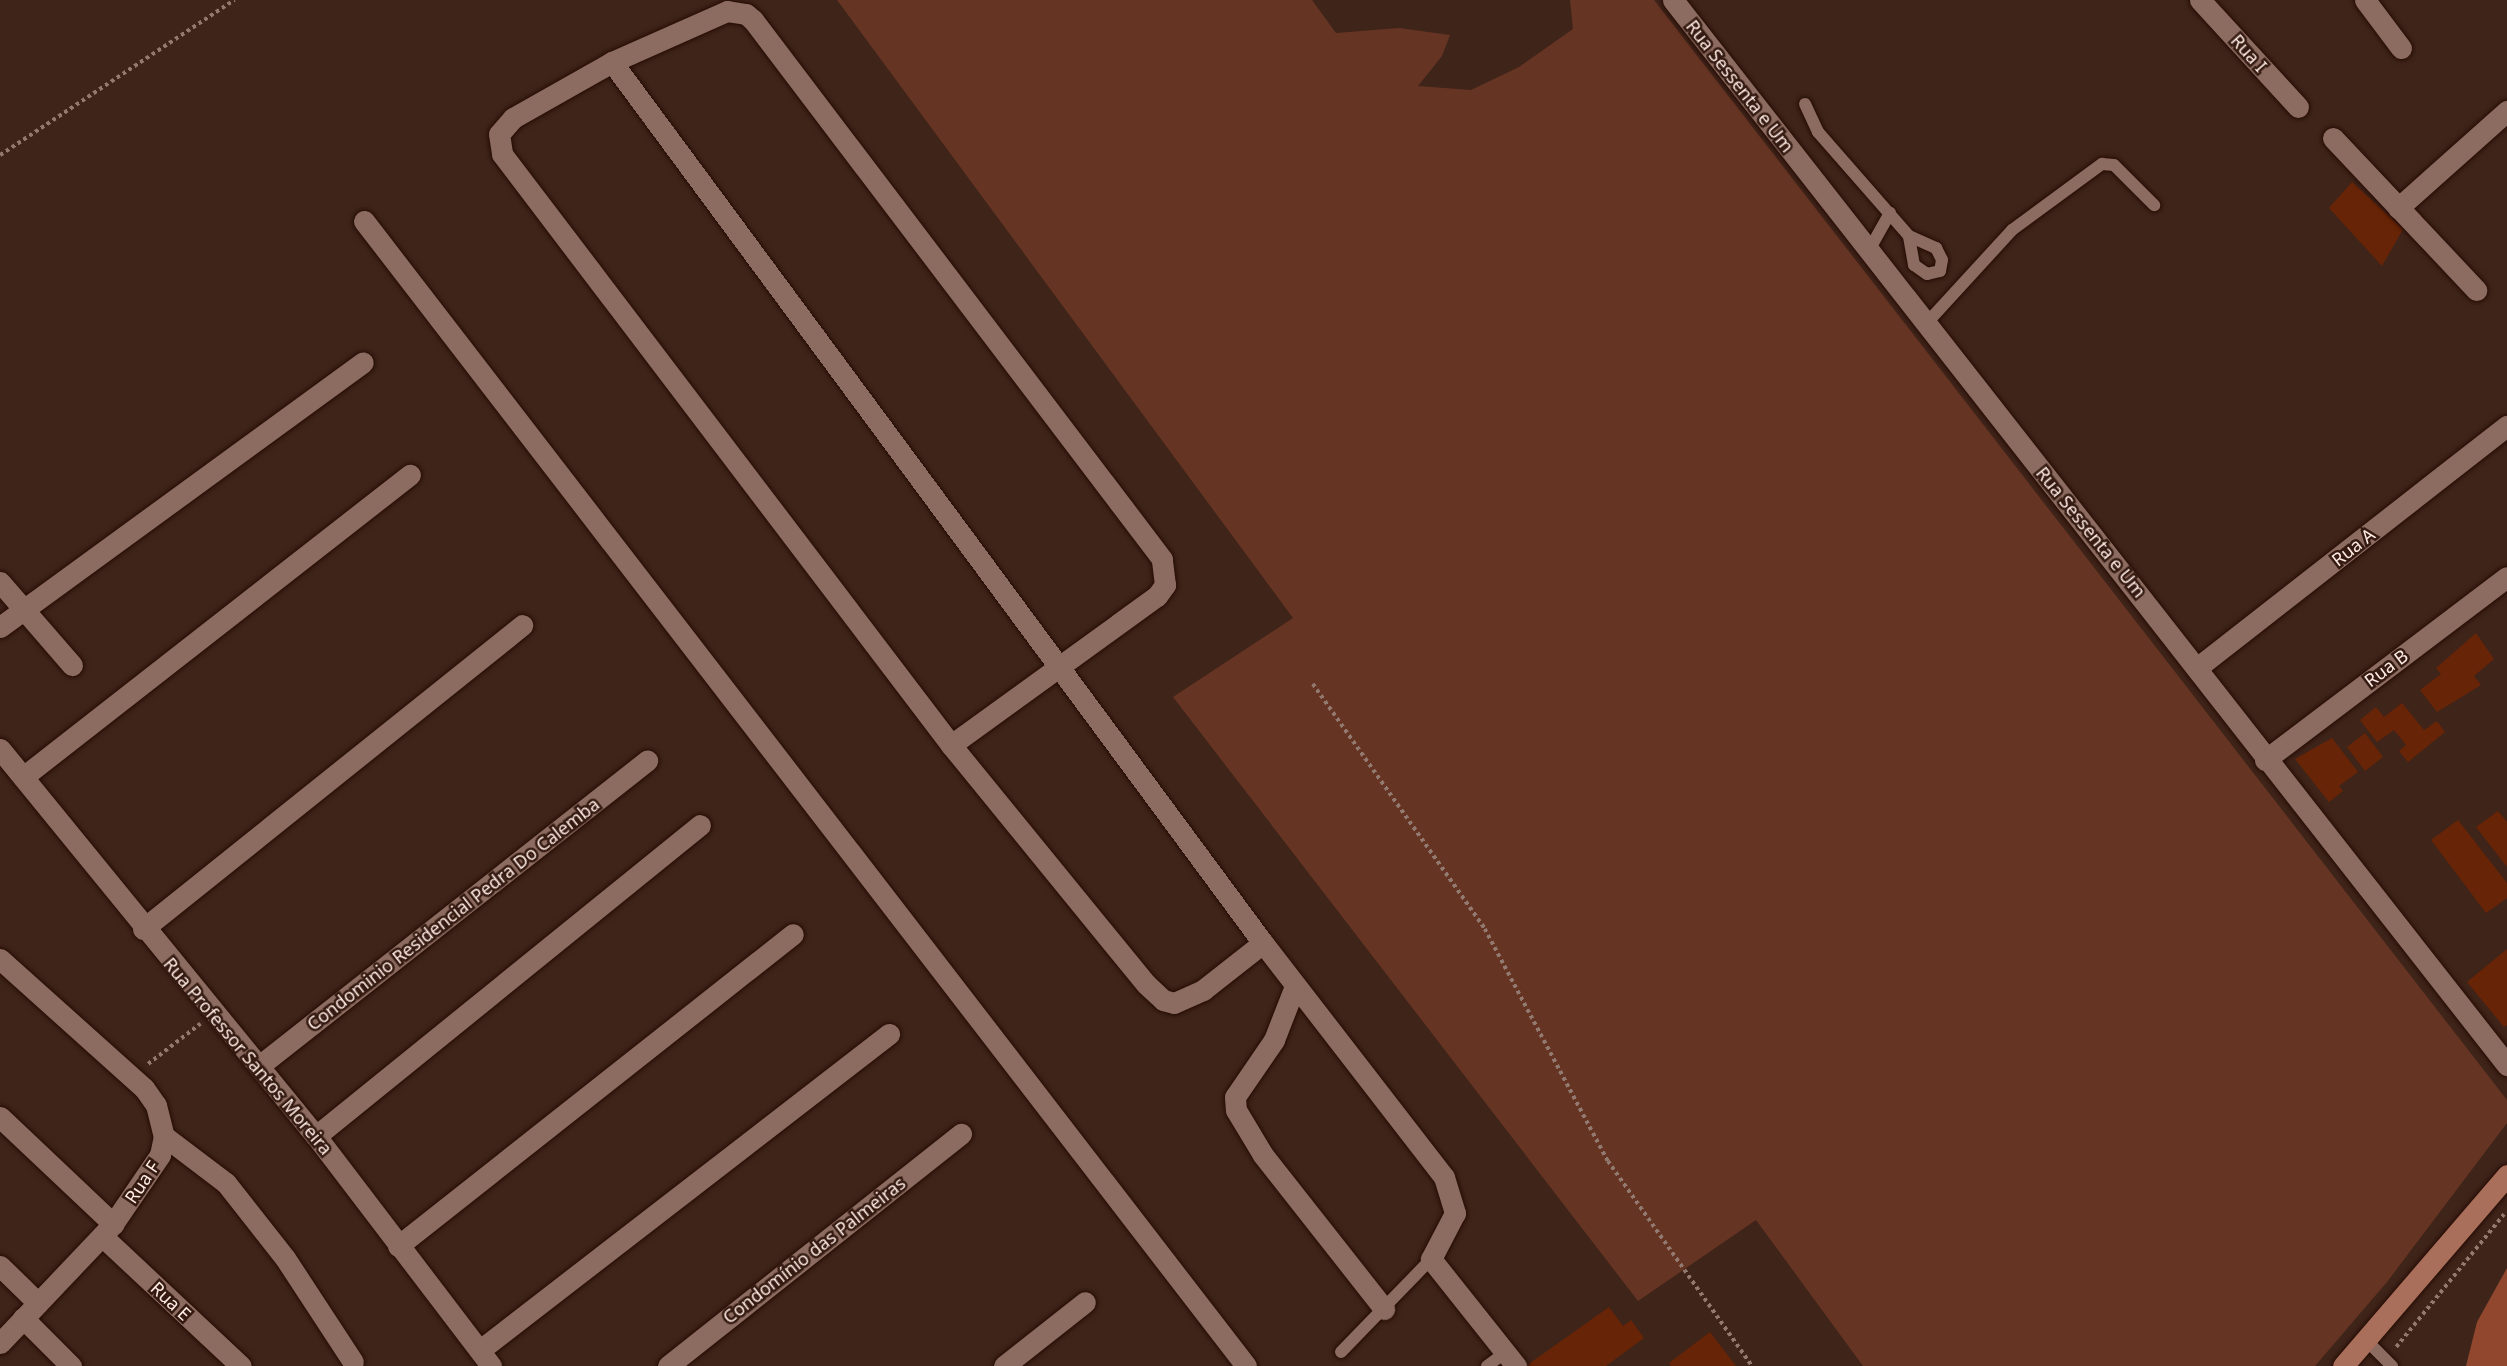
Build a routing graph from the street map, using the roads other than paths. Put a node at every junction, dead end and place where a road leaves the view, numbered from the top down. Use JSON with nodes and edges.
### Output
{"nodes":[{"id":1,"x":1673,"y":0,"type":"edge"},
{"id":2,"x":2200,"y":0,"type":"edge"},
{"id":3,"x":2365,"y":0,"type":"edge"},
{"id":4,"x":2401,"y":48,"type":"dead end"},
{"id":5,"x":612,"y":62,"type":"junction"},
{"id":6,"x":1805,"y":104,"type":"dead end"},
{"id":7,"x":2298,"y":107,"type":"dead end"},
{"id":8,"x":2507,"y":111,"type":"edge"},
{"id":9,"x":2333,"y":138,"type":"dead end"},
{"id":10,"x":2154,"y":205,"type":"dead end"},
{"id":11,"x":2398,"y":208,"type":"junction"},
{"id":12,"x":1889,"y":213,"type":"junction"},
{"id":13,"x":364,"y":221,"type":"dead end"},
{"id":14,"x":1909,"y":236,"type":"dead end"},
{"id":15,"x":1868,"y":252,"type":"junction"},
{"id":16,"x":2476,"y":290,"type":"dead end"},
{"id":17,"x":1925,"y":325,"type":"junction"},
{"id":18,"x":363,"y":362,"type":"dead end"},
{"id":19,"x":2507,"y":426,"type":"edge"},
{"id":20,"x":410,"y":475,"type":"dead end"},
{"id":21,"x":2507,"y":577,"type":"edge"},
{"id":22,"x":0,"y":582,"type":"edge"},
{"id":23,"x":24,"y":608,"type":"junction"},
{"id":24,"x":522,"y":625,"type":"dead end"},
{"id":25,"x":0,"y":627,"type":"edge"},
{"id":26,"x":72,"y":665,"type":"dead end"},
{"id":27,"x":2198,"y":667,"type":"junction"},
{"id":28,"x":1059,"y":670,"type":"junction"},
{"id":29,"x":951,"y":745,"type":"junction"},
{"id":30,"x":0,"y":749,"type":"edge"},
{"id":31,"x":2265,"y":760,"type":"junction"},
{"id":32,"x":647,"y":761,"type":"dead end"},
{"id":33,"x":23,"y":777,"type":"junction"},
{"id":34,"x":700,"y":824,"type":"dead end"},
{"id":35,"x":143,"y":929,"type":"junction"},
{"id":36,"x":793,"y":934,"type":"dead end"},
{"id":37,"x":1263,"y":943,"type":"junction"},
{"id":38,"x":0,"y":959,"type":"edge"},
{"id":39,"x":1295,"y":986,"type":"junction"},
{"id":40,"x":889,"y":1034,"type":"dead end"},
{"id":41,"x":2507,"y":1065,"type":"edge"},
{"id":42,"x":259,"y":1066,"type":"junction"},
{"id":43,"x":0,"y":1117,"type":"edge"},
{"id":44,"x":961,"y":1134,"type":"dead end"},
{"id":45,"x":164,"y":1136,"type":"junction"},
{"id":46,"x":316,"y":1136,"type":"junction"},
{"id":47,"x":2507,"y":1175,"type":"edge"},
{"id":48,"x":107,"y":1230,"type":"junction"},
{"id":49,"x":398,"y":1246,"type":"junction"},
{"id":50,"x":1431,"y":1259,"type":"junction"},
{"id":51,"x":0,"y":1266,"type":"edge"},
{"id":52,"x":1085,"y":1302,"type":"dead end"},
{"id":53,"x":38,"y":1303,"type":"junction"},
{"id":54,"x":1384,"y":1309,"type":"junction"},
{"id":55,"x":23,"y":1318,"type":"junction"},
{"id":56,"x":2366,"y":1340,"type":"junction"},
{"id":57,"x":0,"y":1343,"type":"edge"},
{"id":58,"x":1341,"y":1352,"type":"dead end"},
{"id":59,"x":485,"y":1358,"type":"edge"},
{"id":60,"x":1511,"y":1359,"type":"edge"},
{"id":61,"x":353,"y":1362,"type":"dead end"},
{"id":62,"x":2389,"y":1363,"type":"edge"},
{"id":63,"x":71,"y":1366,"type":"edge"},
{"id":64,"x":241,"y":1366,"type":"edge"},
{"id":65,"x":667,"y":1366,"type":"edge"},
{"id":66,"x":1004,"y":1366,"type":"edge"},
{"id":67,"x":1246,"y":1366,"type":"edge"},
{"id":68,"x":1487,"y":1366,"type":"edge"},
{"id":69,"x":2343,"y":1366,"type":"edge"}],
"edges":[{"from":1,"to":15,"type":"street","name":"Rua Sessenta e Um"},
{"from":2,"to":7,"type":"street","name":"Rua I"},
{"from":3,"to":4,"type":"street"},
{"from":5,"to":28,"type":"street"},
{"from":5,"to":28,"type":"street"},
{"from":5,"to":29,"type":"street"},
{"from":6,"to":12,"type":"lane"},
{"from":8,"to":11,"type":"street"},
{"from":9,"to":11,"type":"street"},
{"from":10,"to":17,"type":"lane"},
{"from":11,"to":16,"type":"street"},
{"from":12,"to":14,"type":"lane"},
{"from":12,"to":15,"type":"lane"},
{"from":13,"to":67,"type":"street"},
{"from":15,"to":17,"type":"street","name":"Rua Sessenta e Um"},
{"from":17,"to":27,"type":"street","name":"Rua Sessenta e Um"},
{"from":18,"to":23,"type":"street"},
{"from":19,"to":27,"type":"street","name":"Rua A"},
{"from":20,"to":33,"type":"street"},
{"from":21,"to":31,"type":"street","name":"Rua B"},
{"from":22,"to":23,"type":"street"},
{"from":23,"to":25,"type":"street"},
{"from":23,"to":26,"type":"street"},
{"from":24,"to":35,"type":"street"},
{"from":27,"to":31,"type":"street","name":"Rua Sessenta e Um"},
{"from":28,"to":29,"type":"street"},
{"from":28,"to":37,"type":"street"},
{"from":29,"to":37,"type":"street"},
{"from":30,"to":33,"type":"street","name":"Rua Professor Santos Moreira"},
{"from":31,"to":41,"type":"street","name":"Rua Sessenta e Um"},
{"from":32,"to":42,"type":"street","name":"Condominio Residencial Pedra Do Calemba"},
{"from":33,"to":35,"type":"street","name":"Rua Professor Santos Moreira"},
{"from":34,"to":46,"type":"street"},
{"from":35,"to":42,"type":"street","name":"Rua Professor Santos Moreira"},
{"from":36,"to":49,"type":"street"},
{"from":37,"to":39,"type":"street"},
{"from":38,"to":45,"type":"street"},
{"from":39,"to":50,"type":"street"},
{"from":39,"to":54,"type":"street"},
{"from":40,"to":59,"type":"street"},
{"from":42,"to":46,"type":"street","name":"Rua Professor Santos Moreira"},
{"from":43,"to":48,"type":"street","name":"Rua E"},
{"from":44,"to":65,"type":"street","name":"Condomínio das Palmeiras"},
{"from":45,"to":48,"type":"street","name":"Rua F"},
{"from":45,"to":61,"type":"street"},
{"from":46,"to":49,"type":"street","name":"Rua Professor Santos Moreira"},
{"from":47,"to":56,"type":"main road"},
{"from":48,"to":53,"type":"street","name":"Rua F"},
{"from":48,"to":64,"type":"street","name":"Rua E"},
{"from":49,"to":59,"type":"street","name":"Rua Professor Santos Moreira"},
{"from":50,"to":54,"type":"lane"},
{"from":50,"to":60,"type":"street"},
{"from":51,"to":53,"type":"street"},
{"from":52,"to":66,"type":"street"},
{"from":53,"to":55,"type":"street","name":"Rua F"},
{"from":54,"to":58,"type":"lane"},
{"from":55,"to":57,"type":"street","name":"Rua F"},
{"from":55,"to":63,"type":"street"},
{"from":56,"to":62,"type":"lane"},
{"from":56,"to":69,"type":"main road"},
{"from":60,"to":68,"type":"lane"}]}
